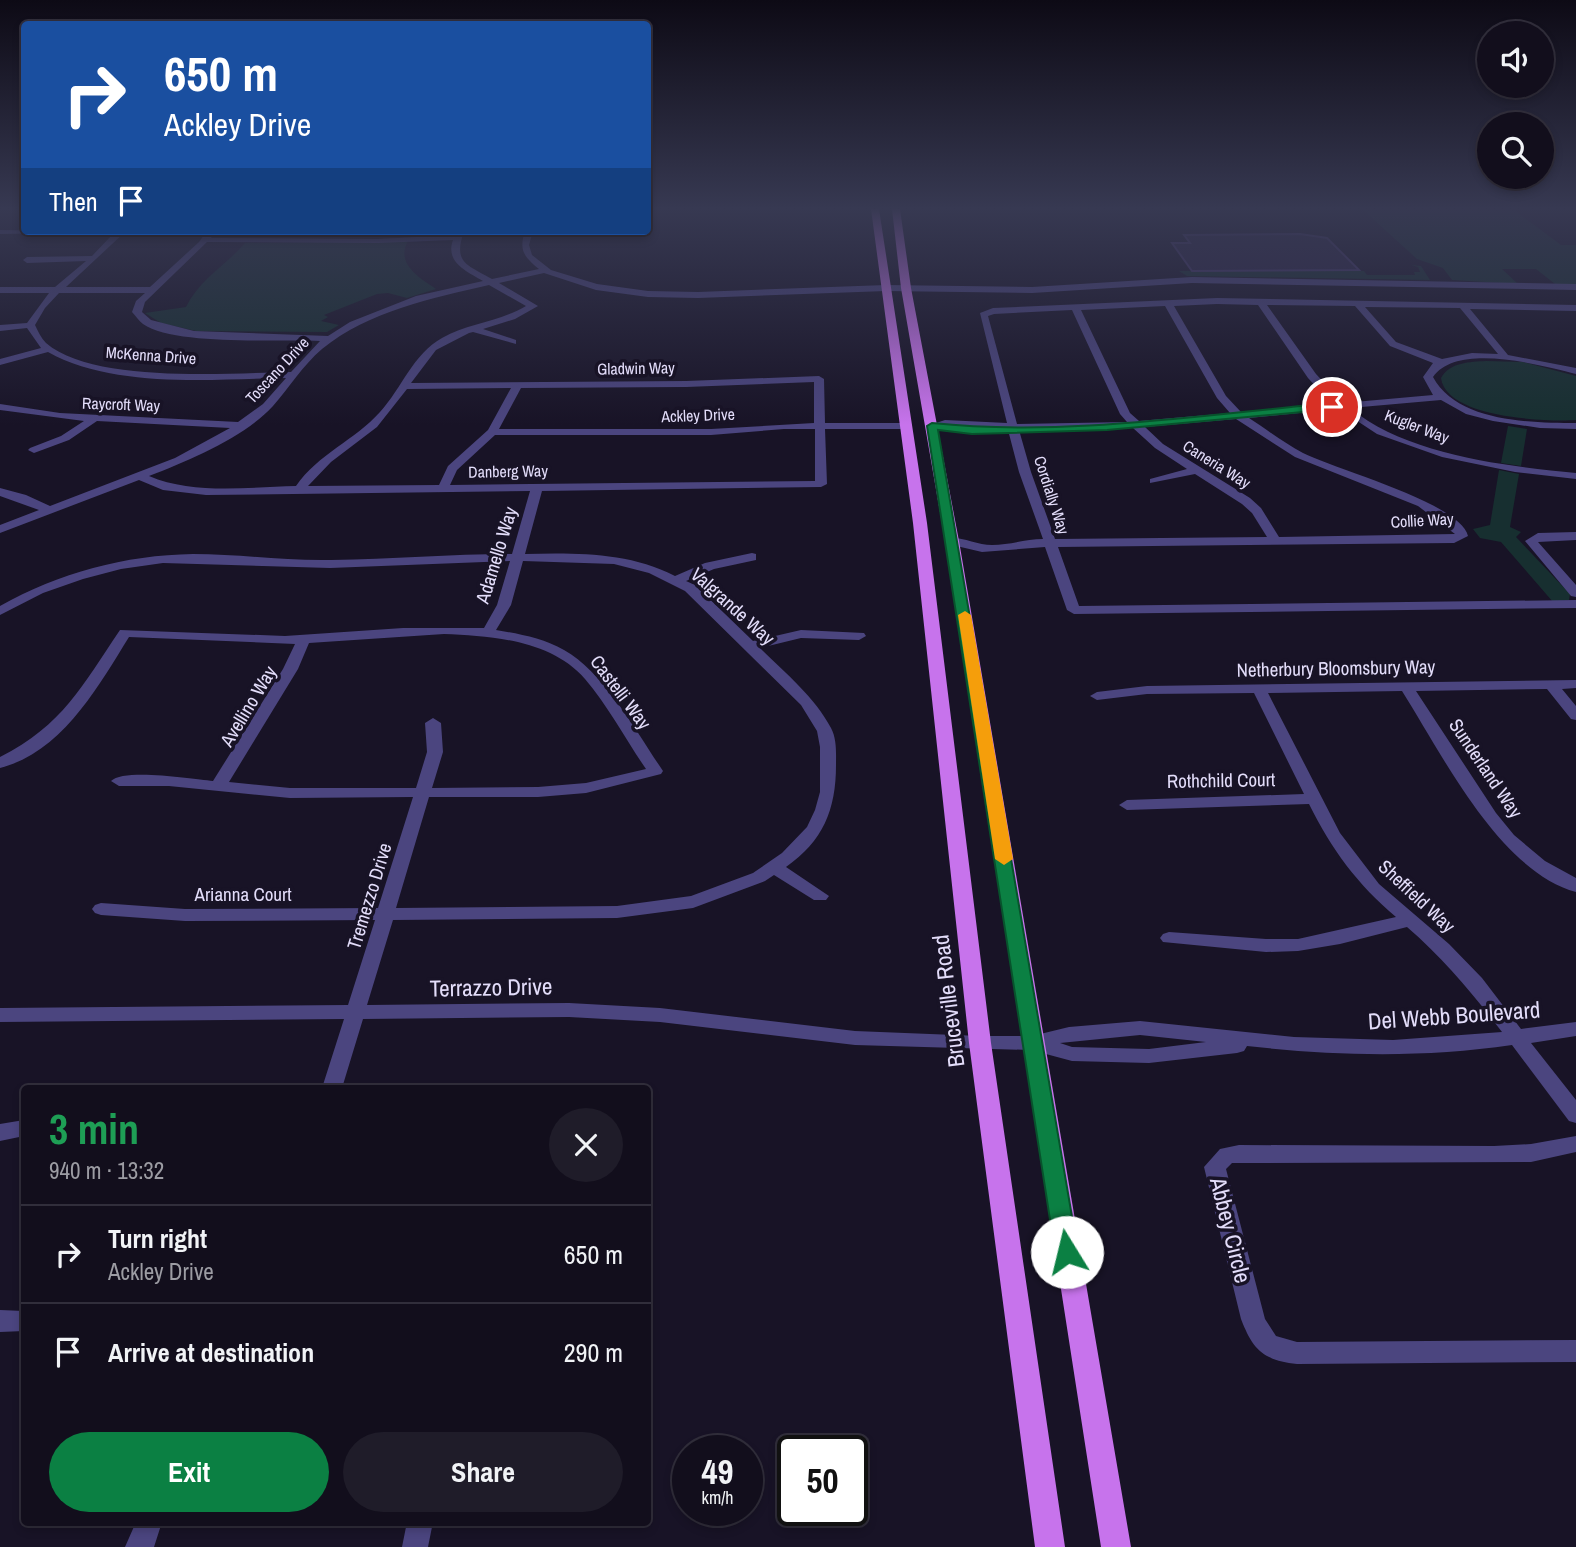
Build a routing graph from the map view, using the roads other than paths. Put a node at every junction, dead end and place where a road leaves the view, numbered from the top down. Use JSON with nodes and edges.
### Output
{"nodes":[{"id":1,"x":68,"y":281,"type":"edge"},
{"id":2,"x":161,"y":281,"type":"edge"},
{"id":3,"x":493,"y":281,"type":"edge"},
{"id":4,"x":574,"y":281,"type":"edge"},
{"id":5,"x":885,"y":281,"type":"edge"},
{"id":6,"x":909,"y":281,"type":"edge"},
{"id":7,"x":1171,"y":281,"type":"edge"},
{"id":8,"x":1252,"y":281,"type":"edge"},
{"id":9,"x":489,"y":282,"type":"junction"},
{"id":10,"x":1445,"y":285,"type":"junction"},
{"id":11,"x":1576,"y":287,"type":"edge"},
{"id":12,"x":886,"y":288,"type":"junction"},
{"id":13,"x":911,"y":288,"type":"junction"},
{"id":14,"x":0,"y":290,"type":"edge"},
{"id":15,"x":58,"y":290,"type":"junction"},
{"id":16,"x":152,"y":290,"type":"junction"},
{"id":17,"x":1261,"y":302,"type":"junction"},
{"id":18,"x":1168,"y":303,"type":"junction"},
{"id":19,"x":1358,"y":304,"type":"junction"},
{"id":20,"x":1463,"y":306,"type":"junction"},
{"id":21,"x":1076,"y":309,"type":"junction"},
{"id":22,"x":1573,"y":313,"type":"edge"},
{"id":23,"x":30,"y":325,"type":"junction"},
{"id":24,"x":0,"y":328,"type":"edge"},
{"id":25,"x":471,"y":328,"type":"junction"},
{"id":26,"x":329,"y":339,"type":"junction"},
{"id":27,"x":513,"y":342,"type":"dead end"},
{"id":28,"x":49,"y":349,"type":"junction"},
{"id":29,"x":1504,"y":356,"type":"junction"},
{"id":30,"x":0,"y":362,"type":"edge"},
{"id":31,"x":1442,"y":363,"type":"junction"},
{"id":32,"x":1576,"y":371,"type":"edge"},
{"id":33,"x":293,"y":375,"type":"junction"},
{"id":34,"x":900,"y":384,"type":"junction"},
{"id":35,"x":518,"y":385,"type":"junction"},
{"id":36,"x":404,"y":386,"type":"junction"},
{"id":37,"x":1442,"y":397,"type":"junction"},
{"id":38,"x":1341,"y":406,"type":"junction"},
{"id":39,"x":0,"y":407,"type":"edge"},
{"id":40,"x":1239,"y":416,"type":"junction"},
{"id":41,"x":93,"y":420,"type":"junction"},
{"id":42,"x":1136,"y":425,"type":"junction"},
{"id":43,"x":242,"y":426,"type":"junction"},
{"id":44,"x":905,"y":426,"type":"junction"},
{"id":45,"x":932,"y":426,"type":"junction"},
{"id":46,"x":1576,"y":426,"type":"edge"},
{"id":47,"x":820,"y":427,"type":"junction"},
{"id":48,"x":1013,"y":427,"type":"junction"},
{"id":49,"x":492,"y":432,"type":"junction"},
{"id":50,"x":34,"y":450,"type":"dead end"},
{"id":51,"x":1196,"y":470,"type":"junction"},
{"id":52,"x":140,"y":476,"type":"junction"},
{"id":53,"x":1576,"y":476,"type":"edge"},
{"id":54,"x":1154,"y":481,"type":"dead end"},
{"id":55,"x":537,"y":487,"type":"junction"},
{"id":56,"x":443,"y":488,"type":"junction"},
{"id":57,"x":914,"y":488,"type":"junction"},
{"id":58,"x":300,"y":490,"type":"junction"},
{"id":59,"x":0,"y":492,"type":"edge"},
{"id":60,"x":47,"y":509,"type":"junction"},
{"id":61,"x":0,"y":529,"type":"edge"},
{"id":62,"x":1576,"y":536,"type":"edge"},
{"id":63,"x":1275,"y":540,"type":"junction"},
{"id":64,"x":952,"y":541,"type":"junction"},
{"id":65,"x":1042,"y":543,"type":"junction"},
{"id":66,"x":517,"y":557,"type":"junction"},
{"id":67,"x":752,"y":557,"type":"dead end"},
{"id":68,"x":676,"y":580,"type":"junction"},
{"id":69,"x":1576,"y":593,"type":"edge"},
{"id":70,"x":1576,"y":604,"type":"edge"},
{"id":71,"x":0,"y":611,"type":"edge"},
{"id":72,"x":488,"y":632,"type":"junction"},
{"id":73,"x":859,"y":636,"type":"dead end"},
{"id":74,"x":303,"y":639,"type":"junction"},
{"id":75,"x":750,"y":646,"type":"junction"},
{"id":76,"x":1550,"y":684,"type":"junction"},
{"id":77,"x":1576,"y":684,"type":"edge"},
{"id":78,"x":1406,"y":687,"type":"junction"},
{"id":79,"x":1259,"y":689,"type":"junction"},
{"id":80,"x":1097,"y":696,"type":"dead end"},
{"id":81,"x":1576,"y":716,"type":"edge"},
{"id":82,"x":433,"y":723,"type":"dead end"},
{"id":83,"x":0,"y":763,"type":"edge"},
{"id":84,"x":120,"y":781,"type":"dead end"},
{"id":85,"x":216,"y":787,"type":"junction"},
{"id":86,"x":422,"y":792,"type":"junction"},
{"id":87,"x":1315,"y":799,"type":"junction"},
{"id":88,"x":1127,"y":804,"type":"dead end"},
{"id":89,"x":774,"y":867,"type":"junction"},
{"id":90,"x":1576,"y":887,"type":"edge"},
{"id":91,"x":820,"y":896,"type":"dead end"},
{"id":92,"x":101,"y":908,"type":"dead end"},
{"id":93,"x":385,"y":914,"type":"junction"},
{"id":94,"x":1410,"y":920,"type":"junction"},
{"id":95,"x":1168,"y":938,"type":"dead end"},
{"id":96,"x":355,"y":1012,"type":"junction"},
{"id":97,"x":0,"y":1015,"type":"edge"},
{"id":98,"x":1576,"y":1030,"type":"edge"},
{"id":99,"x":1515,"y":1038,"type":"junction"},
{"id":100,"x":981,"y":1043,"type":"junction"},
{"id":101,"x":1032,"y":1043,"type":"junction"},
{"id":102,"x":1294,"y":1044,"type":"junction"},
{"id":103,"x":333,"y":1085,"type":"edge"},
{"id":104,"x":1576,"y":1115,"type":"edge"},
{"id":105,"x":21,"y":1129,"type":"edge"},
{"id":106,"x":0,"y":1133,"type":"edge"},
{"id":107,"x":1576,"y":1144,"type":"edge"},
{"id":108,"x":0,"y":1321,"type":"edge"},
{"id":109,"x":21,"y":1321,"type":"edge"},
{"id":110,"x":1576,"y":1351,"type":"edge"},
{"id":111,"x":148,"y":1526,"type":"edge"},
{"id":112,"x":419,"y":1526,"type":"edge"},
{"id":113,"x":138,"y":1547,"type":"edge"},
{"id":114,"x":415,"y":1547,"type":"edge"},
{"id":115,"x":1050,"y":1547,"type":"edge"},
{"id":116,"x":1116,"y":1547,"type":"edge"}],
"edges":[{"from":1,"to":15,"type":"street"},
{"from":2,"to":16,"type":"street"},
{"from":3,"to":9,"type":"street","name":"Toscano Drive"},
{"from":4,"to":12,"type":"street"},
{"from":5,"to":12,"type":"main road","name":"Bruceville Road"},
{"from":6,"to":13,"type":"main road","name":"Bruceville Road"},
{"from":7,"to":13,"type":"street"},
{"from":8,"to":10,"type":"street"},
{"from":9,"to":25,"type":"street"},
{"from":9,"to":26,"type":"street","name":"Toscano Drive"},
{"from":10,"to":11,"type":"street"},
{"from":10,"to":20,"type":"street"},
{"from":12,"to":13,"type":"street"},
{"from":12,"to":34,"type":"main road","name":"Bruceville Road"},
{"from":13,"to":45,"type":"main road","name":"Bruceville Road"},
{"from":14,"to":15,"type":"street"},
{"from":15,"to":16,"type":"street"},
{"from":15,"to":23,"type":"street"},
{"from":16,"to":26,"type":"street"},
{"from":17,"to":18,"type":"street","name":"Cordially Way"},
{"from":17,"to":19,"type":"street","name":"Cordially Way"},
{"from":17,"to":38,"type":"street","name":"Kugler Way"},
{"from":18,"to":21,"type":"street","name":"Cordially Way"},
{"from":18,"to":40,"type":"street","name":"Collie Way"},
{"from":19,"to":20,"type":"street","name":"Cordially Way"},
{"from":19,"to":31,"type":"street"},
{"from":20,"to":22,"type":"street","name":"Cordially Way"},
{"from":20,"to":29,"type":"street"},
{"from":21,"to":42,"type":"street","name":"Caneria Way"},
{"from":21,"to":48,"type":"street","name":"Cordially Way"},
{"from":23,"to":24,"type":"street"},
{"from":23,"to":28,"type":"street","name":"McKenna Drive"},
{"from":25,"to":27,"type":"street"},
{"from":25,"to":36,"type":"street"},
{"from":26,"to":33,"type":"street","name":"Toscano Drive"},
{"from":28,"to":30,"type":"street"},
{"from":28,"to":33,"type":"street","name":"McKenna Drive"},
{"from":29,"to":31,"type":"street"},
{"from":29,"to":32,"type":"street"},
{"from":31,"to":37,"type":"street"},
{"from":33,"to":43,"type":"street","name":"Toscano Drive"},
{"from":34,"to":44,"type":"main road","name":"Bruceville Road"},
{"from":34,"to":45,"type":"main road","name":"Bruceville Road"},
{"from":35,"to":36,"type":"street","name":"Gladwin Way"},
{"from":35,"to":47,"type":"street","name":"Gladwin Way"},
{"from":35,"to":49,"type":"street"},
{"from":36,"to":58,"type":"street"},
{"from":37,"to":38,"type":"street"},
{"from":37,"to":46,"type":"street"},
{"from":38,"to":40,"type":"street"},
{"from":38,"to":53,"type":"street","name":"Kugler Way"},
{"from":39,"to":41,"type":"street","name":"Raycroft Way"},
{"from":40,"to":42,"type":"street"},
{"from":40,"to":63,"type":"street","name":"Collie Way"},
{"from":41,"to":43,"type":"street","name":"Raycroft Way"},
{"from":41,"to":50,"type":"street"},
{"from":42,"to":48,"type":"street"},
{"from":42,"to":51,"type":"street","name":"Caneria Way"},
{"from":43,"to":52,"type":"street","name":"Toscano Drive"},
{"from":44,"to":47,"type":"street","name":"Ackley Drive"},
{"from":44,"to":57,"type":"main road","name":"Bruceville Road"},
{"from":45,"to":48,"type":"street"},
{"from":45,"to":64,"type":"main road","name":"Bruceville Road"},
{"from":47,"to":49,"type":"street","name":"Ackley Drive"},
{"from":47,"to":55,"type":"street","name":"Danberg Way"},
{"from":48,"to":65,"type":"street","name":"Cordially Way"},
{"from":49,"to":56,"type":"street"},
{"from":51,"to":54,"type":"street"},
{"from":51,"to":63,"type":"street","name":"Caneria Way"},
{"from":52,"to":58,"type":"street","name":"Danberg Way"},
{"from":52,"to":60,"type":"street","name":"Toscano Drive"},
{"from":55,"to":56,"type":"street","name":"Danberg Way"},
{"from":55,"to":66,"type":"street","name":"Adamello Way"},
{"from":56,"to":58,"type":"street","name":"Danberg Way"},
{"from":57,"to":64,"type":"main road","name":"Bruceville Road"},
{"from":57,"to":100,"type":"main road","name":"Bruceville Road"},
{"from":59,"to":60,"type":"street"},
{"from":60,"to":61,"type":"street","name":"Toscano Drive"},
{"from":62,"to":69,"type":"street"},
{"from":63,"to":65,"type":"street","name":"Collie Way"},
{"from":64,"to":65,"type":"street","name":"Collie Way"},
{"from":64,"to":101,"type":"main road","name":"Bruceville Road"},
{"from":65,"to":70,"type":"street","name":"Cordially Way"},
{"from":66,"to":68,"type":"street","name":"Valgrande Way"},
{"from":66,"to":71,"type":"street","name":"Valgrande Way"},
{"from":66,"to":72,"type":"street","name":"Adamello Way"},
{"from":67,"to":68,"type":"street"},
{"from":68,"to":75,"type":"street","name":"Valgrande Way"},
{"from":72,"to":74,"type":"street","name":"Castelli Way"},
{"from":72,"to":86,"type":"street","name":"Castelli Way"},
{"from":73,"to":75,"type":"street"},
{"from":74,"to":83,"type":"street","name":"Castelli Way"},
{"from":74,"to":85,"type":"street","name":"Avellino Way"},
{"from":75,"to":89,"type":"street","name":"Valgrande Way"},
{"from":76,"to":77,"type":"street","name":"Netherbury Bloomsbury Way"},
{"from":76,"to":78,"type":"street","name":"Netherbury Bloomsbury Way"},
{"from":76,"to":81,"type":"street"},
{"from":78,"to":79,"type":"street","name":"Netherbury Bloomsbury Way"},
{"from":78,"to":90,"type":"street","name":"Sunderland Way"},
{"from":79,"to":80,"type":"street","name":"Netherbury Bloomsbury Way"},
{"from":79,"to":87,"type":"street","name":"Sheffield Way"},
{"from":82,"to":86,"type":"street"},
{"from":84,"to":85,"type":"street","name":"Castelli Way"},
{"from":85,"to":86,"type":"street","name":"Castelli Way"},
{"from":86,"to":93,"type":"street","name":"Tremezzo Drive"},
{"from":87,"to":88,"type":"street","name":"Rothchild Court"},
{"from":87,"to":94,"type":"street","name":"Sheffield Way"},
{"from":89,"to":91,"type":"street"},
{"from":89,"to":93,"type":"street","name":"Valgrande Way"},
{"from":92,"to":93,"type":"street","name":"Arianna Court"},
{"from":93,"to":96,"type":"street","name":"Tremezzo Drive"},
{"from":94,"to":95,"type":"street"},
{"from":94,"to":99,"type":"street","name":"Sheffield Way"},
{"from":96,"to":97,"type":"street","name":"Terrazzo Drive"},
{"from":96,"to":100,"type":"street","name":"Terrazzo Drive"},
{"from":96,"to":103,"type":"street","name":"Tremezzo Drive"},
{"from":98,"to":99,"type":"street","name":"Del Webb Boulevard"},
{"from":99,"to":102,"type":"street","name":"Del Webb Boulevard"},
{"from":99,"to":104,"type":"street","name":"Sheffield Way"},
{"from":100,"to":101,"type":"street","name":"Del Webb Boulevard"},
{"from":100,"to":115,"type":"main road","name":"Bruceville Road"},
{"from":101,"to":102,"type":"street","name":"Del Webb Boulevard"},
{"from":101,"to":102,"type":"street","name":"Del Webb Boulevard"},
{"from":101,"to":116,"type":"main road","name":"Bruceville Road"},
{"from":105,"to":106,"type":"street"},
{"from":107,"to":110,"type":"street","name":"Abbey Circle"},
{"from":108,"to":109,"type":"street"},
{"from":111,"to":113,"type":"street"},
{"from":112,"to":114,"type":"street"}]}
